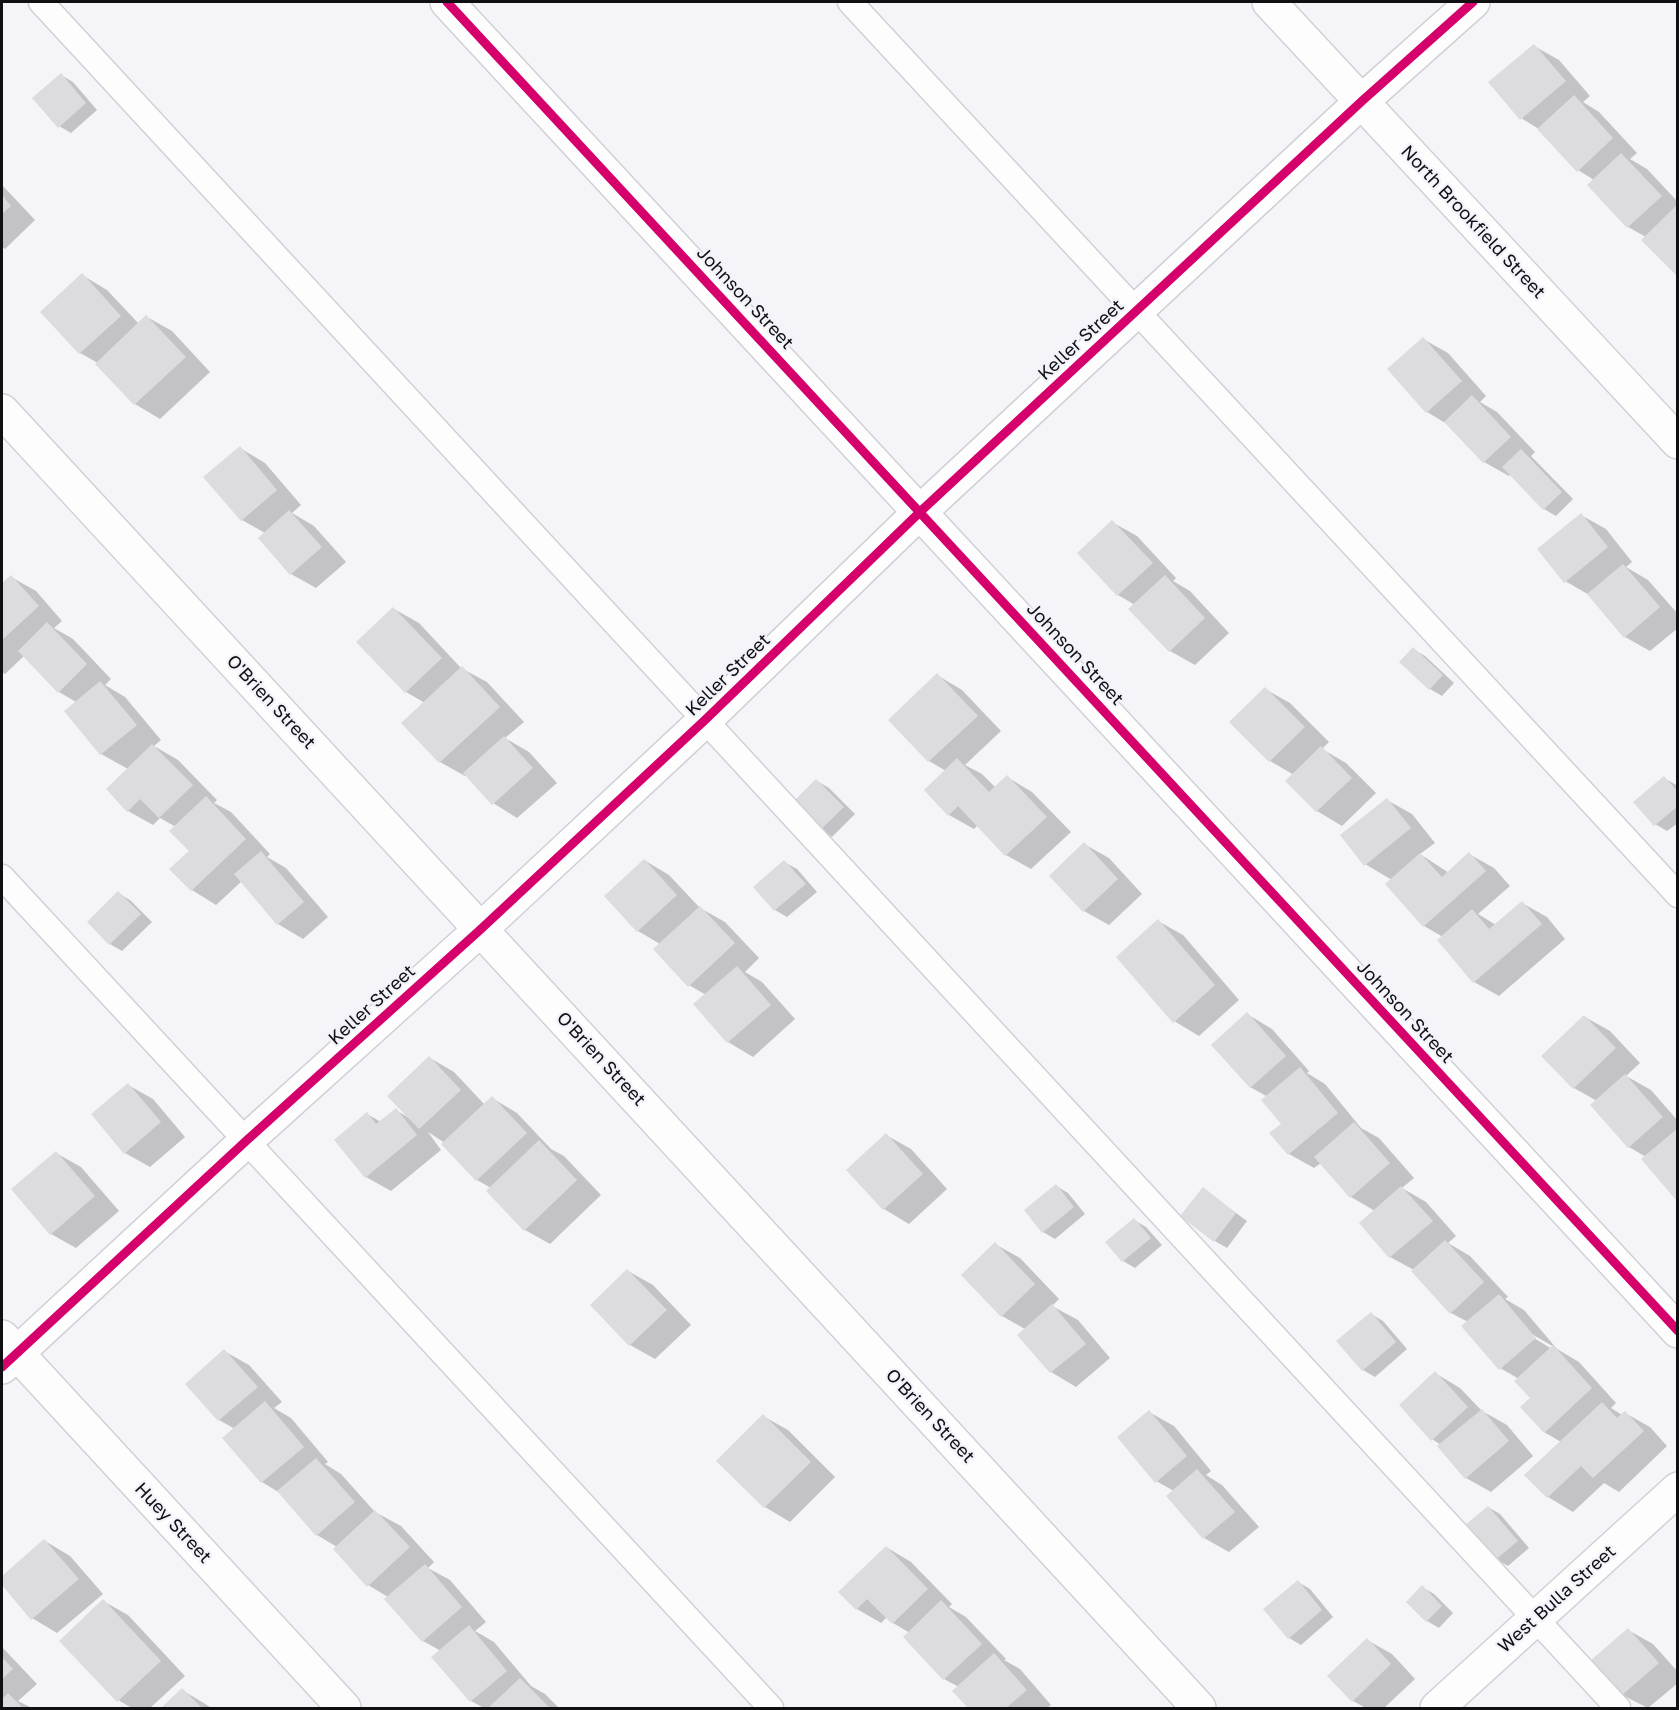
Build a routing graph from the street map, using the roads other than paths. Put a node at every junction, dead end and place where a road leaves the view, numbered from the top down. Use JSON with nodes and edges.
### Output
{"nodes":[{"id":1,"x":41,"y":2,"type":"edge"},
{"id":2,"x":447,"y":2,"type":"edge"},
{"id":3,"x":850,"y":2,"type":"edge"},
{"id":4,"x":1269,"y":2,"type":"edge"},
{"id":5,"x":1473,"y":2,"type":"edge"},
{"id":6,"x":1362,"y":101,"type":"junction"},
{"id":7,"x":1136,"y":311,"type":"junction"},
{"id":8,"x":2,"y":411,"type":"edge"},
{"id":9,"x":1677,"y":442,"type":"edge"},
{"id":10,"x":921,"y":511,"type":"junction"},
{"id":11,"x":705,"y":720,"type":"junction"},
{"id":12,"x":2,"y":877,"type":"edge"},
{"id":13,"x":1677,"y":896,"type":"edge"},
{"id":14,"x":481,"y":929,"type":"junction"},
{"id":15,"x":246,"y":1141,"type":"junction"},
{"id":16,"x":1677,"y":1331,"type":"edge"},
{"id":17,"x":6,"y":1353,"type":"edge"},
{"id":18,"x":1677,"y":1488,"type":"edge"},
{"id":19,"x":1535,"y":1619,"type":"junction"},
{"id":20,"x":344,"y":1708,"type":"edge"},
{"id":21,"x":771,"y":1708,"type":"edge"},
{"id":22,"x":1199,"y":1708,"type":"edge"},
{"id":23,"x":1437,"y":1708,"type":"edge"},
{"id":24,"x":1618,"y":1708,"type":"edge"}],
"edges":[{"from":1,"to":11,"type":"lane"},
{"from":2,"to":10,"type":"street","name":"Johnson Street"},
{"from":3,"to":7,"type":"lane"},
{"from":4,"to":6,"type":"street","name":"North Brookfield Street"},
{"from":5,"to":6,"type":"street","name":"Keller Street"},
{"from":6,"to":7,"type":"street","name":"Keller Street"},
{"from":6,"to":9,"type":"street","name":"North Brookfield Street"},
{"from":7,"to":10,"type":"street","name":"Keller Street"},
{"from":7,"to":13,"type":"lane"},
{"from":8,"to":14,"type":"street","name":"O'Brien Street"},
{"from":10,"to":11,"type":"street","name":"Keller Street"},
{"from":10,"to":16,"type":"street","name":"Johnson Street"},
{"from":11,"to":14,"type":"street","name":"Keller Street"},
{"from":11,"to":19,"type":"lane"},
{"from":12,"to":15,"type":"lane"},
{"from":14,"to":15,"type":"street","name":"Keller Street"},
{"from":14,"to":22,"type":"street","name":"O'Brien Street"},
{"from":15,"to":17,"type":"street","name":"Keller Street"},
{"from":15,"to":21,"type":"lane"},
{"from":17,"to":20,"type":"street","name":"Huey Street"},
{"from":18,"to":19,"type":"street","name":"West Bulla Street"},
{"from":19,"to":23,"type":"street","name":"West Bulla Street"},
{"from":19,"to":24,"type":"lane"}]}
